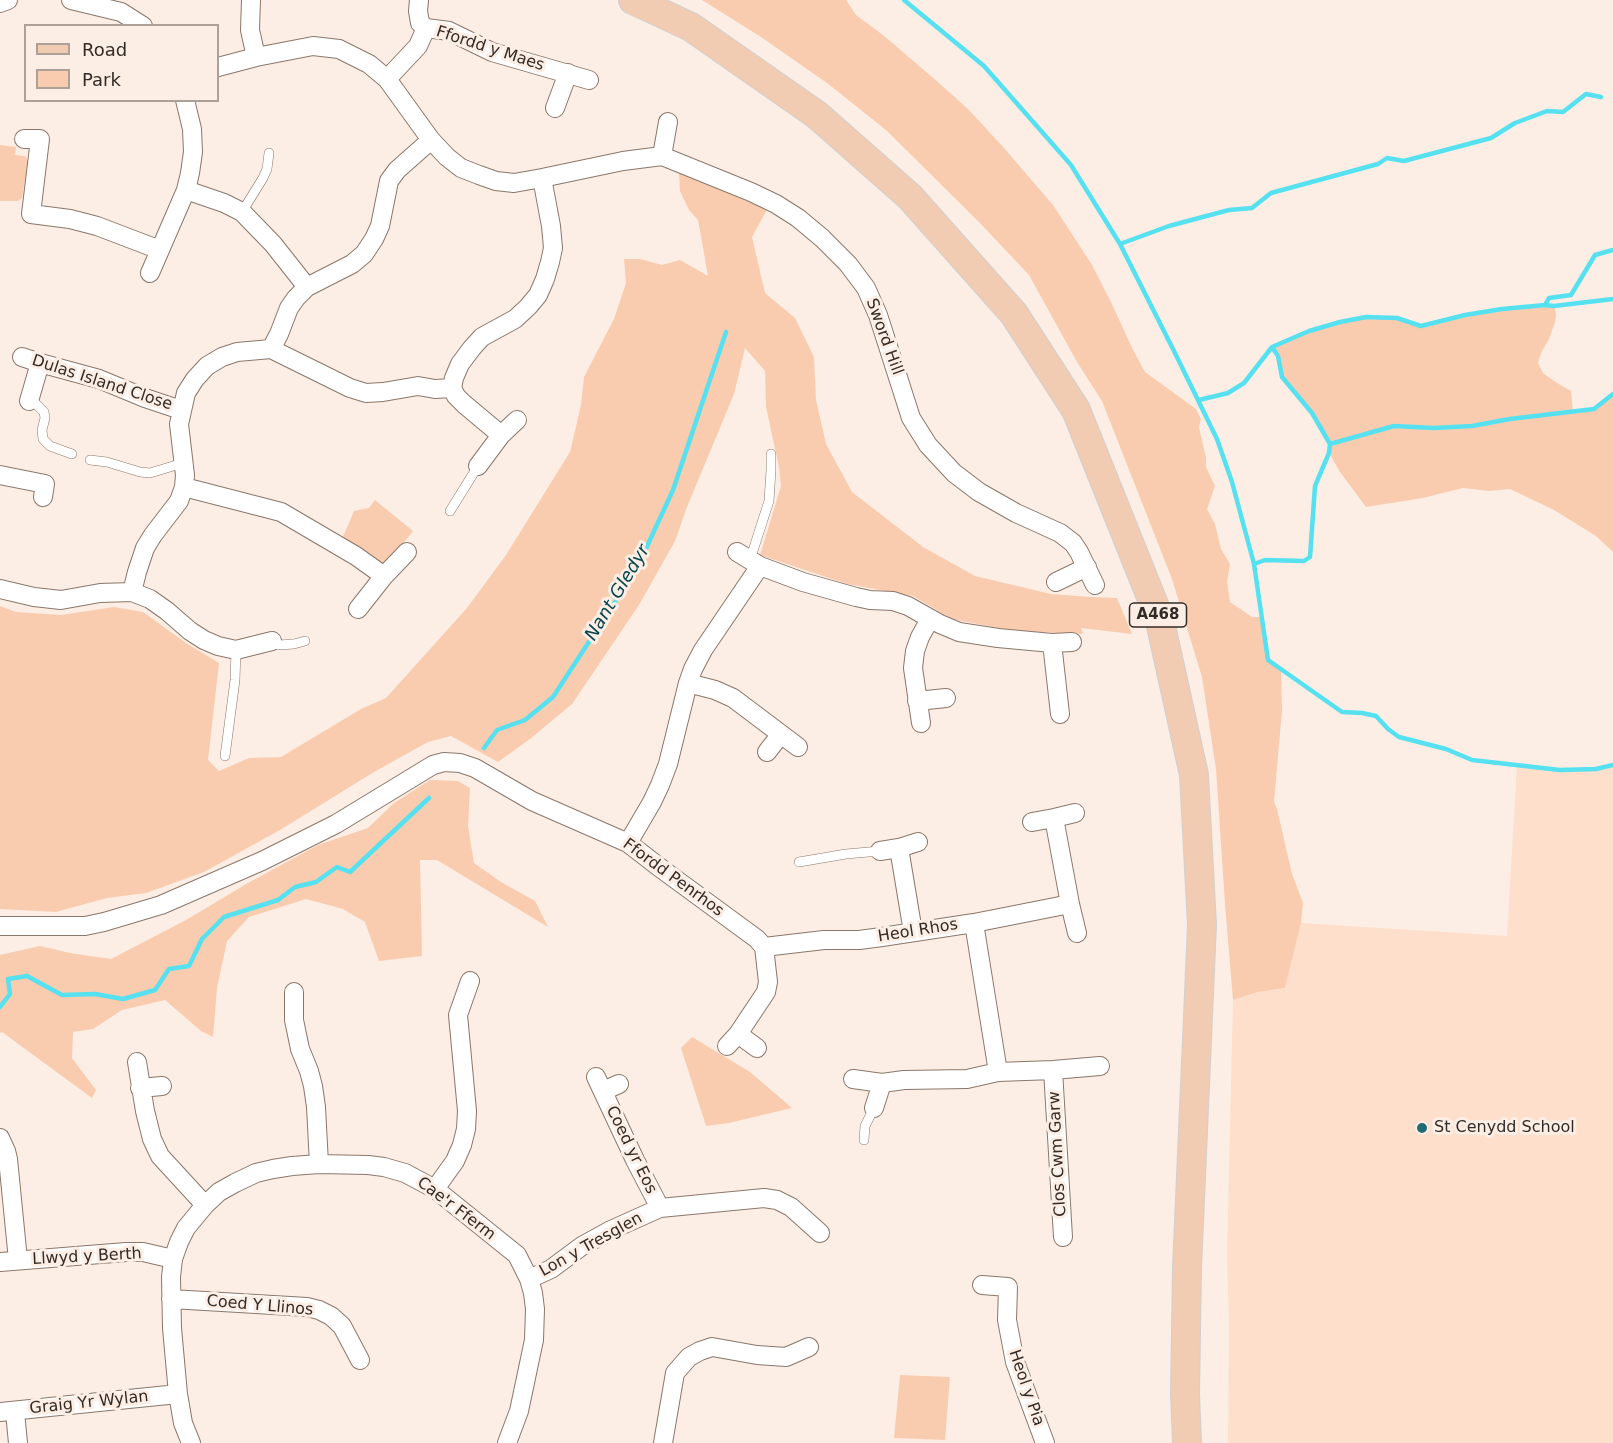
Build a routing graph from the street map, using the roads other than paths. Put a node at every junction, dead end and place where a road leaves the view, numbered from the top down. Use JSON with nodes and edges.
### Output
{"nodes":[{"id":1,"x":8,"y":0,"type":"edge"},
{"id":2,"x":71,"y":0,"type":"edge"},
{"id":3,"x":251,"y":0,"type":"edge"},
{"id":4,"x":419,"y":0,"type":"edge"},
{"id":5,"x":633,"y":0,"type":"edge"},
{"id":6,"x":0,"y":3,"type":"edge"},
{"id":7,"x":140,"y":24,"type":"edge"},
{"id":8,"x":426,"y":28,"type":"junction"},
{"id":9,"x":256,"y":57,"type":"junction"},
{"id":10,"x":219,"y":68,"type":"edge"},
{"id":11,"x":568,"y":74,"type":"junction"},
{"id":12,"x":387,"y":79,"type":"junction"},
{"id":13,"x":589,"y":80,"type":"dead end"},
{"id":14,"x":185,"y":102,"type":"edge"},
{"id":15,"x":555,"y":108,"type":"dead end"},
{"id":16,"x":668,"y":122,"type":"dead end"},
{"id":17,"x":24,"y":139,"type":"dead end"},
{"id":18,"x":431,"y":140,"type":"junction"},
{"id":19,"x":269,"y":153,"type":"dead end"},
{"id":20,"x":662,"y":156,"type":"junction"},
{"id":21,"x":542,"y":178,"type":"junction"},
{"id":22,"x":186,"y":190,"type":"junction"},
{"id":23,"x":242,"y":212,"type":"junction"},
{"id":24,"x":160,"y":250,"type":"junction"},
{"id":25,"x":150,"y":273,"type":"dead end"},
{"id":26,"x":307,"y":287,"type":"junction"},
{"id":27,"x":271,"y":349,"type":"junction"},
{"id":28,"x":22,"y":357,"type":"dead end"},
{"id":29,"x":40,"y":363,"type":"junction"},
{"id":30,"x":452,"y":388,"type":"junction"},
{"id":31,"x":28,"y":401,"type":"joint"},
{"id":32,"x":181,"y":410,"type":"junction"},
{"id":33,"x":518,"y":420,"type":"dead end"},
{"id":34,"x":501,"y":435,"type":"junction"},
{"id":35,"x":72,"y":454,"type":"dead end"},
{"id":36,"x":771,"y":454,"type":"dead end"},
{"id":37,"x":90,"y":460,"type":"dead end"},
{"id":38,"x":183,"y":463,"type":"junction"},
{"id":39,"x":478,"y":466,"type":"joint"},
{"id":40,"x":0,"y":475,"type":"edge"},
{"id":41,"x":184,"y":487,"type":"junction"},
{"id":42,"x":43,"y":496,"type":"dead end"},
{"id":43,"x":450,"y":511,"type":"dead end"},
{"id":44,"x":407,"y":552,"type":"dead end"},
{"id":45,"x":749,"y":559,"type":"junction"},
{"id":46,"x":1087,"y":567,"type":"junction"},
{"id":47,"x":384,"y":576,"type":"junction"},
{"id":48,"x":1056,"y":582,"type":"dead end"},
{"id":49,"x":1095,"y":585,"type":"dead end"},
{"id":50,"x":0,"y":589,"type":"edge"},
{"id":51,"x":132,"y":592,"type":"junction"},
{"id":52,"x":358,"y":609,"type":"dead end"},
{"id":53,"x":930,"y":618,"type":"junction"},
{"id":54,"x":272,"y":641,"type":"joint"},
{"id":55,"x":305,"y":641,"type":"dead end"},
{"id":56,"x":1072,"y":642,"type":"dead end"},
{"id":57,"x":1052,"y":643,"type":"junction"},
{"id":58,"x":236,"y":650,"type":"junction"},
{"id":59,"x":688,"y":683,"type":"junction"},
{"id":60,"x":946,"y":698,"type":"dead end"},
{"id":61,"x":917,"y":701,"type":"junction"},
{"id":62,"x":1060,"y":714,"type":"dead end"},
{"id":63,"x":921,"y":723,"type":"dead end"},
{"id":64,"x":781,"y":734,"type":"junction"},
{"id":65,"x":798,"y":747,"type":"dead end"},
{"id":66,"x":767,"y":752,"type":"dead end"},
{"id":67,"x":225,"y":756,"type":"dead end"},
{"id":68,"x":1075,"y":813,"type":"dead end"},
{"id":69,"x":1054,"y":818,"type":"junction"},
{"id":70,"x":1032,"y":822,"type":"dead end"},
{"id":71,"x":918,"y":842,"type":"dead end"},
{"id":72,"x":628,"y":843,"type":"junction"},
{"id":73,"x":899,"y":848,"type":"junction"},
{"id":74,"x":880,"y":851,"type":"joint"},
{"id":75,"x":799,"y":862,"type":"dead end"},
{"id":76,"x":1070,"y":904,"type":"junction"},
{"id":77,"x":974,"y":923,"type":"junction"},
{"id":78,"x":0,"y":926,"type":"edge"},
{"id":79,"x":913,"y":932,"type":"junction"},
{"id":80,"x":1077,"y":933,"type":"dead end"},
{"id":81,"x":764,"y":947,"type":"junction"},
{"id":82,"x":470,"y":981,"type":"dead end"},
{"id":83,"x":294,"y":992,"type":"dead end"},
{"id":84,"x":757,"y":1048,"type":"dead end"},
{"id":85,"x":137,"y":1062,"type":"dead end"},
{"id":86,"x":1100,"y":1066,"type":"dead end"},
{"id":87,"x":1053,"y":1070,"type":"junction"},
{"id":88,"x":998,"y":1072,"type":"junction"},
{"id":89,"x":853,"y":1079,"type":"dead end"},
{"id":90,"x":882,"y":1083,"type":"junction"},
{"id":91,"x":606,"y":1084,"type":"dead end"},
{"id":92,"x":162,"y":1086,"type":"dead end"},
{"id":93,"x":140,"y":1088,"type":"junction"},
{"id":94,"x":874,"y":1108,"type":"joint"},
{"id":95,"x":0,"y":1138,"type":"edge"},
{"id":96,"x":864,"y":1140,"type":"dead end"},
{"id":97,"x":319,"y":1164,"type":"junction"},
{"id":98,"x":435,"y":1189,"type":"junction"},
{"id":99,"x":205,"y":1205,"type":"junction"},
{"id":100,"x":660,"y":1208,"type":"junction"},
{"id":101,"x":820,"y":1233,"type":"dead end"},
{"id":102,"x":1064,"y":1237,"type":"dead end"},
{"id":103,"x":173,"y":1259,"type":"junction"},
{"id":104,"x":9,"y":1261,"type":"edge"},
{"id":105,"x":529,"y":1279,"type":"junction"},
{"id":106,"x":982,"y":1285,"type":"dead end"},
{"id":107,"x":171,"y":1299,"type":"junction"},
{"id":108,"x":809,"y":1347,"type":"dead end"},
{"id":109,"x":360,"y":1360,"type":"dead end"},
{"id":110,"x":178,"y":1394,"type":"junction"},
{"id":111,"x":8,"y":1412,"type":"edge"},
{"id":112,"x":18,"y":1443,"type":"edge"},
{"id":113,"x":191,"y":1443,"type":"edge"},
{"id":114,"x":507,"y":1443,"type":"edge"},
{"id":115,"x":663,"y":1443,"type":"edge"},
{"id":116,"x":1045,"y":1443,"type":"edge"},
{"id":117,"x":1187,"y":1443,"type":"edge"}],
"edges":[{"from":1,"to":6,"type":"street"},
{"from":2,"to":7,"type":"street"},
{"from":3,"to":9,"type":"street"},
{"from":4,"to":8,"type":"street","name":"Ffordd y Maes"},
{"from":5,"to":117,"type":"main road","number":"A468"},
{"from":8,"to":11,"type":"street","name":"Ffordd y Maes"},
{"from":8,"to":12,"type":"street","name":"Ffordd y Maes"},
{"from":9,"to":10,"type":"street"},
{"from":9,"to":12,"type":"street"},
{"from":11,"to":13,"type":"street","name":"Ffordd y Maes"},
{"from":11,"to":15,"type":"street"},
{"from":12,"to":18,"type":"street"},
{"from":14,"to":22,"type":"street"},
{"from":16,"to":20,"type":"street"},
{"from":17,"to":24,"type":"street"},
{"from":18,"to":21,"type":"street","name":"Sword Hill"},
{"from":18,"to":26,"type":"street"},
{"from":19,"to":23,"type":"lane"},
{"from":20,"to":21,"type":"street","name":"Sword Hill"},
{"from":20,"to":46,"type":"street","name":"Sword Hill"},
{"from":21,"to":30,"type":"street"},
{"from":22,"to":23,"type":"street"},
{"from":22,"to":24,"type":"street"},
{"from":23,"to":26,"type":"street"},
{"from":24,"to":25,"type":"street"},
{"from":26,"to":27,"type":"street"},
{"from":27,"to":30,"type":"street"},
{"from":27,"to":32,"type":"street"},
{"from":28,"to":29,"type":"street","name":"Dulas Island Close"},
{"from":29,"to":31,"type":"street"},
{"from":29,"to":32,"type":"street","name":"Dulas Island Close"},
{"from":30,"to":34,"type":"street"},
{"from":31,"to":35,"type":"lane"},
{"from":32,"to":38,"type":"street"},
{"from":33,"to":34,"type":"street"},
{"from":34,"to":39,"type":"street"},
{"from":36,"to":45,"type":"lane"},
{"from":37,"to":38,"type":"lane"},
{"from":38,"to":41,"type":"street"},
{"from":39,"to":43,"type":"lane"},
{"from":40,"to":42,"type":"street"},
{"from":41,"to":47,"type":"street"},
{"from":41,"to":51,"type":"street"},
{"from":44,"to":47,"type":"street"},
{"from":45,"to":53,"type":"street"},
{"from":45,"to":59,"type":"street"},
{"from":46,"to":48,"type":"street"},
{"from":46,"to":49,"type":"street","name":"Sword Hill"},
{"from":47,"to":52,"type":"street"},
{"from":50,"to":51,"type":"street"},
{"from":51,"to":58,"type":"street"},
{"from":53,"to":57,"type":"street"},
{"from":53,"to":61,"type":"street"},
{"from":54,"to":55,"type":"lane"},
{"from":54,"to":58,"type":"street"},
{"from":56,"to":57,"type":"street"},
{"from":57,"to":62,"type":"street"},
{"from":58,"to":67,"type":"lane"},
{"from":59,"to":64,"type":"street"},
{"from":59,"to":72,"type":"street"},
{"from":60,"to":61,"type":"street"},
{"from":61,"to":63,"type":"street"},
{"from":64,"to":65,"type":"street"},
{"from":64,"to":66,"type":"street"},
{"from":68,"to":69,"type":"street"},
{"from":69,"to":70,"type":"street"},
{"from":69,"to":76,"type":"street"},
{"from":71,"to":73,"type":"street"},
{"from":72,"to":78,"type":"street","name":"Ffordd Penrhos"},
{"from":72,"to":81,"type":"street","name":"Ffordd Penrhos"},
{"from":73,"to":74,"type":"street"},
{"from":73,"to":79,"type":"street"},
{"from":74,"to":75,"type":"lane"},
{"from":76,"to":77,"type":"street","name":"Heol Rhos"},
{"from":76,"to":80,"type":"street"},
{"from":77,"to":79,"type":"street","name":"Heol Rhos"},
{"from":77,"to":88,"type":"street"},
{"from":79,"to":81,"type":"street","name":"Heol Rhos"},
{"from":81,"to":84,"type":"street"},
{"from":82,"to":98,"type":"street"},
{"from":83,"to":97,"type":"street"},
{"from":85,"to":93,"type":"street"},
{"from":86,"to":87,"type":"street","name":"Clos Cwm Garw"},
{"from":87,"to":88,"type":"street","name":"Clos Cwm Garw"},
{"from":87,"to":102,"type":"street","name":"Clos Cwm Garw"},
{"from":88,"to":90,"type":"street","name":"Clos Cwm Garw"},
{"from":89,"to":90,"type":"street","name":"Clos Cwm Garw"},
{"from":90,"to":94,"type":"street"},
{"from":91,"to":100,"type":"street","name":"Coed yr Eos"},
{"from":92,"to":93,"type":"street"},
{"from":93,"to":99,"type":"street"},
{"from":94,"to":96,"type":"lane"},
{"from":95,"to":104,"type":"street"},
{"from":97,"to":98,"type":"street","name":"Cae'r Fferm"},
{"from":97,"to":99,"type":"street","name":"Cae'r Fferm"},
{"from":98,"to":105,"type":"street","name":"Cae'r Fferm"},
{"from":99,"to":103,"type":"street","name":"Cae'r Fferm"},
{"from":100,"to":101,"type":"street","name":"Lon y Tresglen"},
{"from":100,"to":105,"type":"street","name":"Lon y Tresglen"},
{"from":103,"to":104,"type":"street","name":"Llwyd y Berth"},
{"from":103,"to":107,"type":"street","name":"Cae'r Fferm"},
{"from":105,"to":114,"type":"street","name":"Cae'r Fferm"},
{"from":106,"to":116,"type":"street","name":"Heol y Pia"},
{"from":107,"to":109,"type":"street","name":"Coed Y Llinos"},
{"from":107,"to":110,"type":"street","name":"Cae'r Fferm"},
{"from":108,"to":115,"type":"street"},
{"from":110,"to":111,"type":"street","name":"Graig Yr Wylan"},
{"from":110,"to":113,"type":"street","name":"Cae'r Fferm"},
{"from":111,"to":112,"type":"street"}]}
